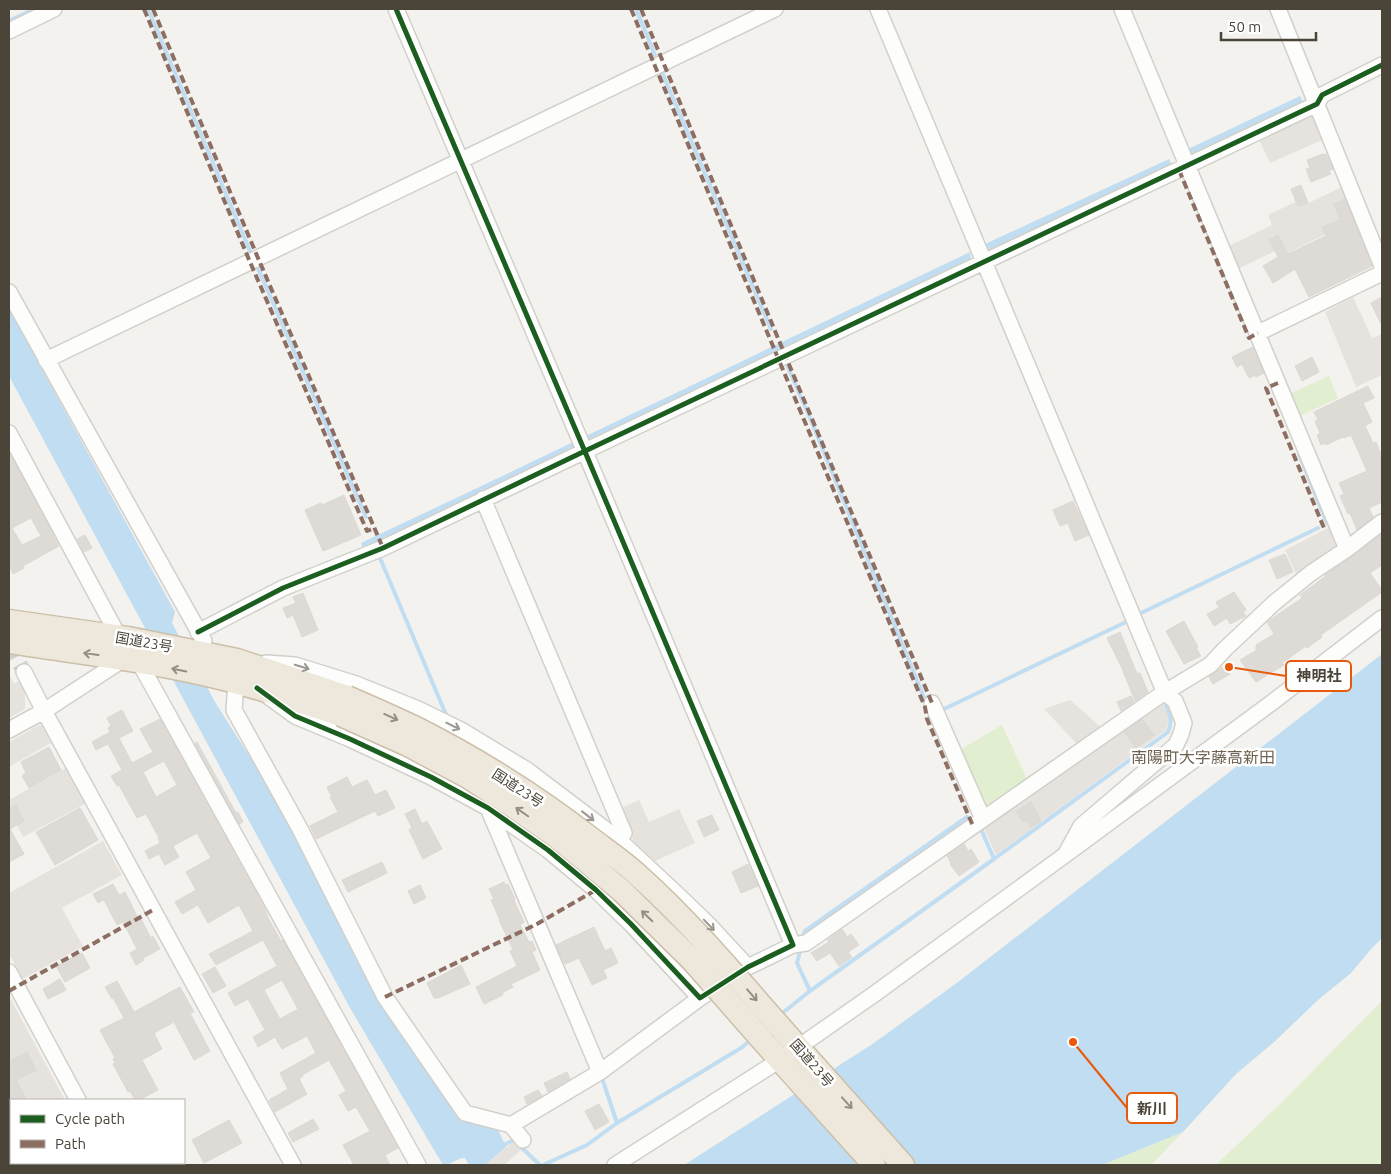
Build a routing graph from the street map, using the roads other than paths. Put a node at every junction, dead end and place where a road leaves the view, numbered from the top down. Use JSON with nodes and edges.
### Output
{"nodes":[{"id":1,"x":54,"y":9,"type":"edge"},
{"id":2,"x":396,"y":9,"type":"edge"},
{"id":3,"x":774,"y":9,"type":"edge"},
{"id":4,"x":878,"y":9,"type":"edge"},
{"id":5,"x":1122,"y":9,"type":"edge"},
{"id":6,"x":1278,"y":9,"type":"edge"},
{"id":7,"x":9,"y":31,"type":"edge"},
{"id":8,"x":1382,"y":65,"type":"edge"},
{"id":9,"x":1317,"y":104,"type":"junction"},
{"id":10,"x":461,"y":160,"type":"junction"},
{"id":11,"x":1188,"y":166,"type":"junction"},
{"id":12,"x":983,"y":261,"type":"junction"},
{"id":13,"x":1382,"y":266,"type":"edge"},
{"id":14,"x":1382,"y":273,"type":"edge"},
{"id":15,"x":9,"y":292,"type":"edge"},
{"id":16,"x":1258,"y":333,"type":"junction"},
{"id":17,"x":46,"y":360,"type":"junction"},
{"id":18,"x":9,"y":434,"type":"edge"},
{"id":19,"x":582,"y":445,"type":"junction"},
{"id":20,"x":483,"y":499,"type":"junction"},
{"id":21,"x":1382,"y":522,"type":"edge"},
{"id":22,"x":1347,"y":550,"type":"junction"},
{"id":23,"x":9,"y":612,"type":"edge"},
{"id":24,"x":1382,"y":618,"type":"edge"},
{"id":25,"x":9,"y":621,"type":"edge"},
{"id":26,"x":198,"y":632,"type":"junction"},
{"id":27,"x":87,"y":634,"type":"junction"},
{"id":28,"x":9,"y":642,"type":"edge"},
{"id":29,"x":127,"y":649,"type":"junction"},
{"id":30,"x":212,"y":655,"type":"junction"},
{"id":31,"x":237,"y":660,"type":"junction"},
{"id":32,"x":24,"y":672,"type":"tunnel mouth"},
{"id":33,"x":237,"y":683,"type":"junction"},
{"id":34,"x":1165,"y":693,"type":"junction"},
{"id":35,"x":932,"y":703,"type":"dead end"},
{"id":36,"x":344,"y":706,"type":"junction"},
{"id":37,"x":44,"y":711,"type":"junction"},
{"id":38,"x":9,"y":730,"type":"edge"},
{"id":39,"x":488,"y":808,"type":"junction"},
{"id":40,"x":983,"y":819,"type":"junction"},
{"id":41,"x":618,"y":839,"type":"junction"},
{"id":42,"x":1065,"y":855,"type":"junction"},
{"id":43,"x":799,"y":944,"type":"junction"},
{"id":44,"x":748,"y":967,"type":"junction"},
{"id":45,"x":9,"y":972,"type":"edge"},
{"id":46,"x":700,"y":998,"type":"junction"},
{"id":47,"x":791,"y":1057,"type":"junction"},
{"id":48,"x":600,"y":1072,"type":"junction"},
{"id":49,"x":77,"y":1099,"type":"edge"},
{"id":50,"x":510,"y":1125,"type":"junction"},
{"id":51,"x":523,"y":1140,"type":"dead end"},
{"id":52,"x":293,"y":1165,"type":"edge"},
{"id":53,"x":418,"y":1165,"type":"edge"},
{"id":54,"x":615,"y":1165,"type":"edge"},
{"id":55,"x":874,"y":1165,"type":"edge"},
{"id":56,"x":903,"y":1165,"type":"edge"}],
"edges":[{"from":1,"to":7,"type":"street"},
{"from":2,"to":10,"type":"street"},
{"from":3,"to":10,"type":"street"},
{"from":4,"to":12,"type":"street"},
{"from":5,"to":11,"type":"street"},
{"from":6,"to":9,"type":"street"},
{"from":8,"to":9,"type":"street"},
{"from":9,"to":11,"type":"street"},
{"from":9,"to":13,"type":"street"},
{"from":10,"to":17,"type":"street"},
{"from":10,"to":19,"type":"street"},
{"from":11,"to":12,"type":"street"},
{"from":11,"to":16,"type":"street"},
{"from":12,"to":19,"type":"street"},
{"from":12,"to":34,"type":"street"},
{"from":14,"to":16,"type":"street"},
{"from":15,"to":17,"type":"street"},
{"from":16,"to":22,"type":"street"},
{"from":17,"to":26,"type":"street"},
{"from":18,"to":29,"type":"street"},
{"from":19,"to":20,"type":"street"},
{"from":19,"to":43,"type":"street"},
{"from":20,"to":26,"type":"street"},
{"from":20,"to":41,"type":"street"},
{"from":21,"to":22,"type":"street"},
{"from":22,"to":34,"type":"street"},
{"from":23,"to":27,"type":"highway"},
{"from":24,"to":42,"type":"street"},
{"from":25,"to":27,"type":"highway","name":"国道23号"},
{"from":26,"to":30,"type":"street"},
{"from":27,"to":29,"type":"highway","name":"国道23号"},
{"from":29,"to":28,"type":"highway","name":"国道23号","one_way":true},
{"from":29,"to":30,"type":"highway","name":"国道23号"},
{"from":33,"to":29,"type":"highway","name":"国道23号","one_way":true},
{"from":29,"to":37,"type":"street"},
{"from":29,"to":53,"type":"street"},
{"from":30,"to":31,"type":"highway","name":"国道23号"},
{"from":31,"to":36,"type":"highway","name":"国道23号"},
{"from":31,"to":41,"type":"street","one_way":true},
{"from":32,"to":37,"type":"street"},
{"from":33,"to":36,"type":"highway","name":"国道23号"},
{"from":33,"to":39,"type":"street"},
{"from":33,"to":50,"type":"street"},
{"from":34,"to":40,"type":"street"},
{"from":34,"to":42,"type":"street"},
{"from":35,"to":40,"type":"street"},
{"from":47,"to":36,"type":"highway","name":"国道23号","one_way":true,"bridge":true},
{"from":36,"to":47,"type":"highway","name":"国道23号","one_way":true,"bridge":true},
{"from":37,"to":38,"type":"street"},
{"from":37,"to":52,"type":"street"},
{"from":39,"to":46,"type":"street"},
{"from":39,"to":48,"type":"street"},
{"from":40,"to":43,"type":"street"},
{"from":41,"to":44,"type":"street","one_way":true},
{"from":42,"to":47,"type":"street"},
{"from":43,"to":44,"type":"street"},
{"from":44,"to":46,"type":"street"},
{"from":45,"to":49,"type":"street"},
{"from":46,"to":48,"type":"street"},
{"from":47,"to":54,"type":"street"},
{"from":47,"to":55,"type":"highway","name":"国道23号"},
{"from":47,"to":56,"type":"highway","name":"国道23号","one_way":true},
{"from":48,"to":50,"type":"street"},
{"from":50,"to":51,"type":"street"}]}
